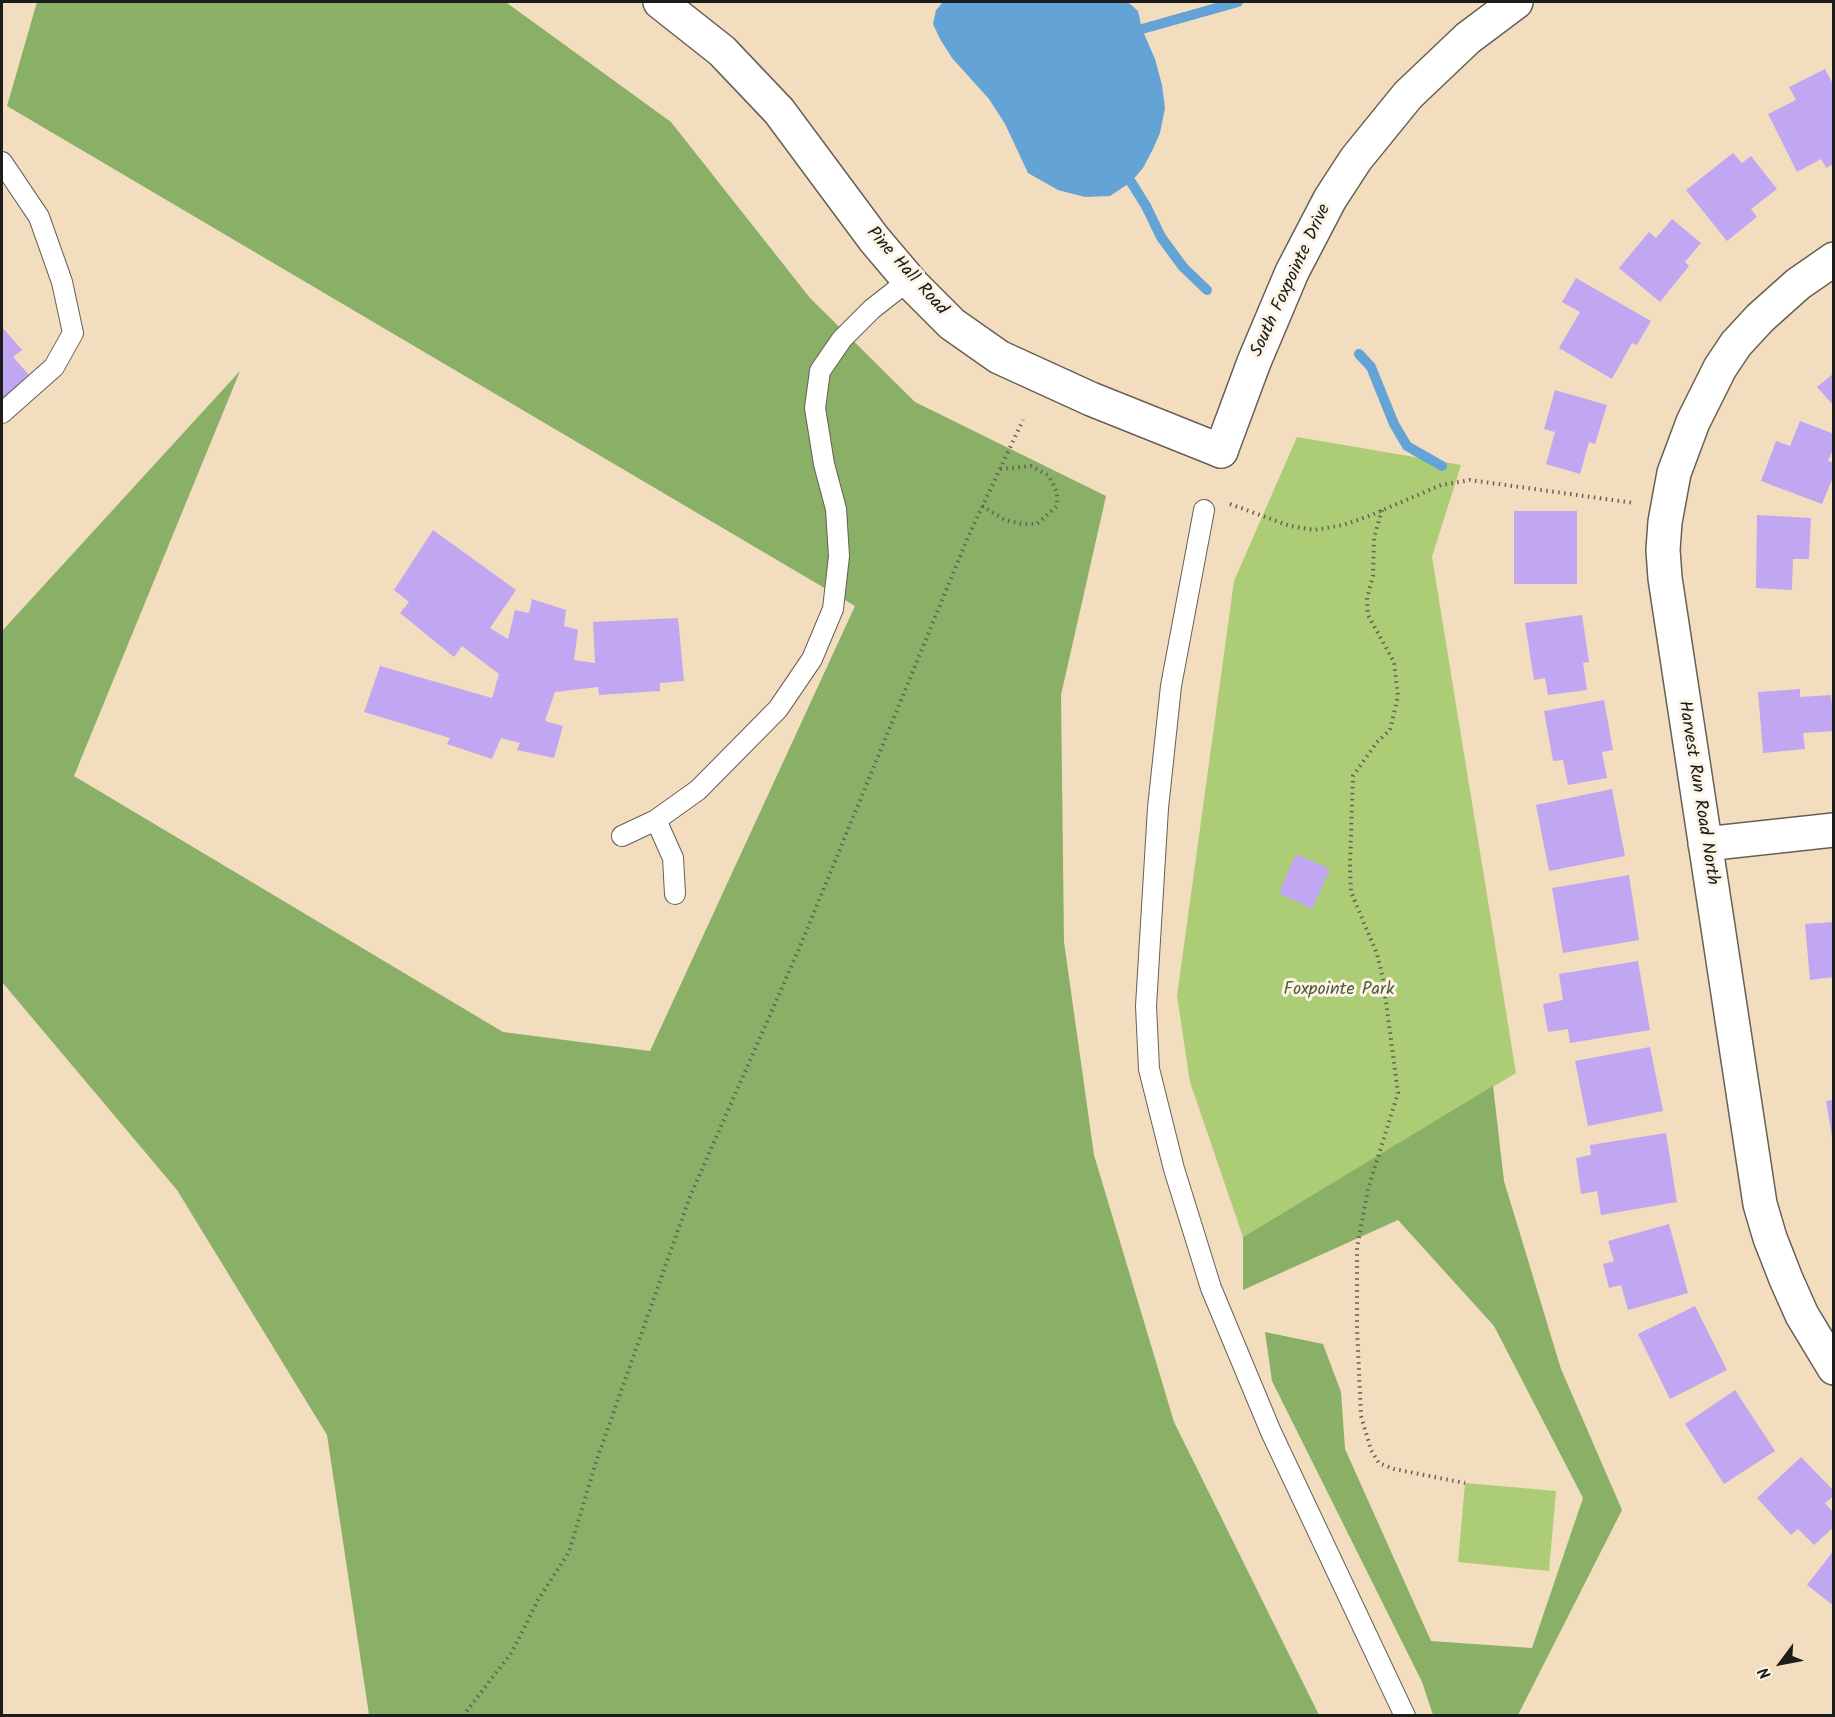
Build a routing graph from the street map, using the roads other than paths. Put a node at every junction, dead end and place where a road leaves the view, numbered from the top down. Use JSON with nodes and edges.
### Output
{"nodes":[{"id":1,"x":660,"y":2,"type":"edge"},
{"id":2,"x":1516,"y":2,"type":"edge"},
{"id":3,"x":2,"y":162,"type":"edge"},
{"id":4,"x":1833,"y":259,"type":"edge"},
{"id":5,"x":909,"y":280,"type":"junction"},
{"id":6,"x":2,"y":413,"type":"edge"},
{"id":7,"x":1221,"y":451,"type":"joint"},
{"id":8,"x":1204,"y":510,"type":"dead end"},
{"id":9,"x":656,"y":820,"type":"junction"},
{"id":10,"x":1833,"y":830,"type":"edge"},
{"id":11,"x":622,"y":836,"type":"dead end"},
{"id":12,"x":1705,"y":844,"type":"junction"},
{"id":13,"x":675,"y":894,"type":"dead end"},
{"id":14,"x":1833,"y":1368,"type":"edge"},
{"id":15,"x":1405,"y":1716,"type":"edge"}],
"edges":[{"from":1,"to":5,"type":"street","name":"Pine Hall Road"},
{"from":2,"to":7,"type":"street","name":"South Foxpointe Drive"},
{"from":3,"to":6,"type":"lane"},
{"from":4,"to":12,"type":"street","name":"Harvest Run Road North"},
{"from":5,"to":7,"type":"street","name":"Pine Hall Road"},
{"from":5,"to":9,"type":"lane"},
{"from":8,"to":15,"type":"lane"},
{"from":9,"to":11,"type":"lane"},
{"from":9,"to":13,"type":"lane"},
{"from":10,"to":12,"type":"street"},
{"from":12,"to":14,"type":"street","name":"Harvest Run Road North"}]}
